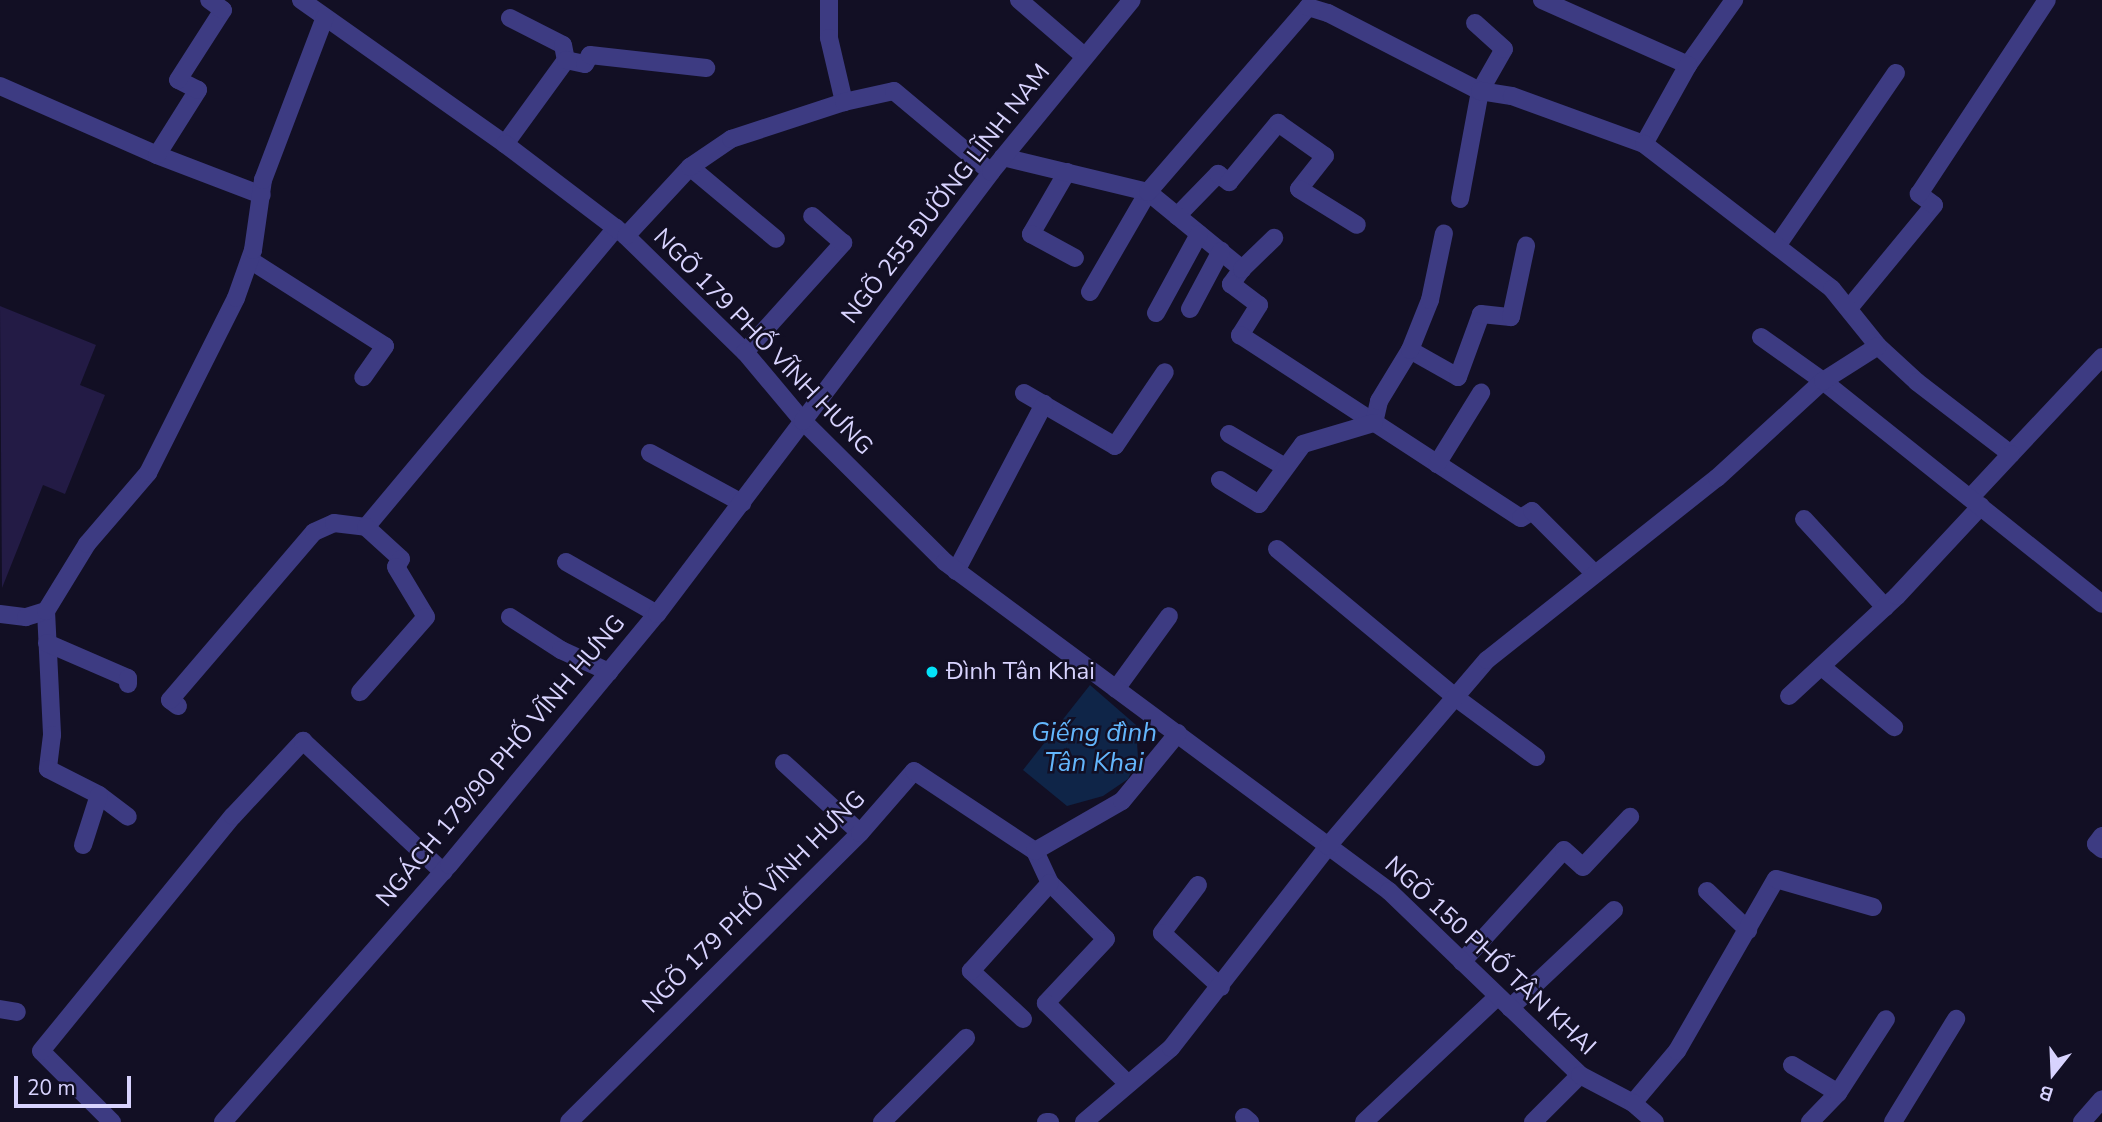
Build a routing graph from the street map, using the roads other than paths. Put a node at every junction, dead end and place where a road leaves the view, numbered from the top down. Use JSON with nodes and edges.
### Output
{"nodes":[{"id":1,"x":209,"y":0,"type":"edge"},
{"id":2,"x":301,"y":0,"type":"edge"},
{"id":3,"x":829,"y":0,"type":"edge"},
{"id":4,"x":1019,"y":0,"type":"edge"},
{"id":5,"x":1132,"y":0,"type":"edge"},
{"id":6,"x":1542,"y":0,"type":"edge"},
{"id":7,"x":1734,"y":0,"type":"edge"},
{"id":8,"x":2047,"y":0,"type":"edge"},
{"id":9,"x":325,"y":17,"type":"junction"},
{"id":10,"x":510,"y":18,"type":"dead end"},
{"id":11,"x":1475,"y":23,"type":"dead end"},
{"id":12,"x":1084,"y":56,"type":"junction"},
{"id":13,"x":566,"y":60,"type":"junction"},
{"id":14,"x":1688,"y":65,"type":"junction"},
{"id":15,"x":706,"y":68,"type":"dead end"},
{"id":16,"x":1896,"y":73,"type":"dead end"},
{"id":17,"x":0,"y":86,"type":"edge"},
{"id":18,"x":1480,"y":91,"type":"junction"},
{"id":19,"x":844,"y":102,"type":"junction"},
{"id":20,"x":505,"y":144,"type":"junction"},
{"id":21,"x":1644,"y":144,"type":"junction"},
{"id":22,"x":157,"y":155,"type":"junction"},
{"id":23,"x":1003,"y":157,"type":"junction"},
{"id":24,"x":690,"y":167,"type":"junction"},
{"id":25,"x":991,"y":172,"type":"junction"},
{"id":26,"x":1066,"y":172,"type":"junction"},
{"id":27,"x":1147,"y":192,"type":"junction"},
{"id":28,"x":262,"y":195,"type":"junction"},
{"id":29,"x":1460,"y":199,"type":"dead end"},
{"id":30,"x":811,"y":216,"type":"dead end"},
{"id":31,"x":1177,"y":216,"type":"junction"},
{"id":32,"x":1357,"y":225,"type":"dead end"},
{"id":33,"x":621,"y":232,"type":"junction"},
{"id":34,"x":1444,"y":233,"type":"dead end"},
{"id":35,"x":1199,"y":234,"type":"junction"},
{"id":36,"x":1274,"y":238,"type":"dead end"},
{"id":37,"x":776,"y":239,"type":"dead end"},
{"id":38,"x":1526,"y":246,"type":"dead end"},
{"id":39,"x":1777,"y":246,"type":"junction"},
{"id":40,"x":1221,"y":251,"type":"junction"},
{"id":41,"x":1074,"y":258,"type":"dead end"},
{"id":42,"x":250,"y":260,"type":"junction"},
{"id":43,"x":1242,"y":269,"type":"junction"},
{"id":44,"x":1090,"y":292,"type":"dead end"},
{"id":45,"x":1850,"y":307,"type":"junction"},
{"id":46,"x":1190,"y":309,"type":"dead end"},
{"id":47,"x":1156,"y":313,"type":"dead end"},
{"id":48,"x":1761,"y":337,"type":"dead end"},
{"id":49,"x":1878,"y":346,"type":"junction"},
{"id":50,"x":1410,"y":350,"type":"junction"},
{"id":51,"x":745,"y":352,"type":"junction"},
{"id":52,"x":2102,"y":357,"type":"edge"},
{"id":53,"x":1165,"y":372,"type":"dead end"},
{"id":54,"x":363,"y":377,"type":"dead end"},
{"id":55,"x":1823,"y":381,"type":"junction"},
{"id":56,"x":1024,"y":393,"type":"dead end"},
{"id":57,"x":1481,"y":393,"type":"dead end"},
{"id":58,"x":1044,"y":404,"type":"junction"},
{"id":59,"x":803,"y":421,"type":"junction"},
{"id":60,"x":1374,"y":423,"type":"junction"},
{"id":61,"x":1229,"y":434,"type":"dead end"},
{"id":62,"x":650,"y":453,"type":"dead end"},
{"id":63,"x":2011,"y":454,"type":"junction"},
{"id":64,"x":1437,"y":464,"type":"junction"},
{"id":65,"x":1285,"y":467,"type":"junction"},
{"id":66,"x":1220,"y":480,"type":"dead end"},
{"id":67,"x":1976,"y":502,"type":"junction"},
{"id":68,"x":742,"y":503,"type":"junction"},
{"id":69,"x":1804,"y":519,"type":"dead end"},
{"id":70,"x":366,"y":527,"type":"junction"},
{"id":71,"x":1277,"y":549,"type":"dead end"},
{"id":72,"x":566,"y":562,"type":"dead end"},
{"id":73,"x":956,"y":571,"type":"junction"},
{"id":74,"x":1595,"y":574,"type":"junction"},
{"id":75,"x":2102,"y":604,"type":"edge"},
{"id":76,"x":1885,"y":607,"type":"junction"},
{"id":77,"x":46,"y":611,"type":"junction"},
{"id":78,"x":0,"y":614,"type":"edge"},
{"id":79,"x":657,"y":614,"type":"junction"},
{"id":80,"x":1169,"y":616,"type":"dead end"},
{"id":81,"x":510,"y":617,"type":"dead end"},
{"id":82,"x":47,"y":643,"type":"junction"},
{"id":83,"x":1822,"y":667,"type":"junction"},
{"id":84,"x":609,"y":672,"type":"junction"},
{"id":85,"x":128,"y":684,"type":"dead end"},
{"id":86,"x":1116,"y":689,"type":"junction"},
{"id":87,"x":360,"y":692,"type":"dead end"},
{"id":88,"x":1789,"y":696,"type":"dead end"},
{"id":89,"x":1455,"y":697,"type":"junction"},
{"id":90,"x":178,"y":706,"type":"dead end"},
{"id":91,"x":1894,"y":727,"type":"dead end"},
{"id":92,"x":1178,"y":733,"type":"junction"},
{"id":93,"x":1536,"y":757,"type":"dead end"},
{"id":94,"x":784,"y":763,"type":"dead end"},
{"id":95,"x":99,"y":795,"type":"junction"},
{"id":96,"x":128,"y":817,"type":"dead end"},
{"id":97,"x":1630,"y":817,"type":"dead end"},
{"id":98,"x":860,"y":833,"type":"junction"},
{"id":99,"x":2102,"y":836,"type":"edge"},
{"id":100,"x":83,"y":845,"type":"dead end"},
{"id":101,"x":1328,"y":846,"type":"junction"},
{"id":102,"x":2102,"y":849,"type":"edge"},
{"id":103,"x":1035,"y":851,"type":"junction"},
{"id":104,"x":443,"y":872,"type":"junction"},
{"id":105,"x":1049,"y":883,"type":"junction"},
{"id":106,"x":1198,"y":885,"type":"dead end"},
{"id":107,"x":1707,"y":891,"type":"dead end"},
{"id":108,"x":1873,"y":907,"type":"dead end"},
{"id":109,"x":1614,"y":910,"type":"dead end"},
{"id":110,"x":1748,"y":930,"type":"junction"},
{"id":111,"x":1462,"y":962,"type":"junction"},
{"id":112,"x":1221,"y":987,"type":"junction"},
{"id":113,"x":1504,"y":1002,"type":"junction"},
{"id":114,"x":1023,"y":1019,"type":"dead end"},
{"id":115,"x":1886,"y":1019,"type":"dead end"},
{"id":116,"x":1956,"y":1019,"type":"dead end"},
{"id":117,"x":966,"y":1038,"type":"dead end"},
{"id":118,"x":1792,"y":1065,"type":"dead end"},
{"id":119,"x":1580,"y":1075,"type":"junction"},
{"id":120,"x":1126,"y":1082,"type":"junction"},
{"id":121,"x":1838,"y":1093,"type":"junction"},
{"id":122,"x":2102,"y":1099,"type":"edge"},
{"id":123,"x":1633,"y":1103,"type":"junction"},
{"id":124,"x":112,"y":1122,"type":"edge"},
{"id":125,"x":223,"y":1122,"type":"edge"},
{"id":126,"x":569,"y":1122,"type":"edge"},
{"id":127,"x":882,"y":1122,"type":"edge"},
{"id":128,"x":1084,"y":1122,"type":"edge"},
{"id":129,"x":1364,"y":1122,"type":"edge"},
{"id":130,"x":1533,"y":1122,"type":"edge"},
{"id":131,"x":1655,"y":1122,"type":"edge"},
{"id":132,"x":1810,"y":1122,"type":"edge"},
{"id":133,"x":1893,"y":1122,"type":"edge"},
{"id":134,"x":2082,"y":1122,"type":"edge"}],
"edges":[{"from":1,"to":22,"type":"street"},
{"from":2,"to":9,"type":"street","name":"NGÕ 179 PHỐ VĨNH HƯNG"},
{"from":3,"to":19,"type":"street"},
{"from":4,"to":12,"type":"street"},
{"from":5,"to":12,"type":"street","name":"NGÕ 255 ĐƯỜNG LĨNH NAM"},
{"from":6,"to":14,"type":"street"},
{"from":7,"to":14,"type":"street"},
{"from":8,"to":45,"type":"street"},
{"from":9,"to":20,"type":"street","name":"NGÕ 179 PHỐ VĨNH HƯNG"},
{"from":9,"to":28,"type":"street"},
{"from":10,"to":13,"type":"street"},
{"from":11,"to":18,"type":"street"},
{"from":12,"to":23,"type":"street","name":"NGÕ 255 ĐƯỜNG LĨNH NAM"},
{"from":13,"to":15,"type":"street"},
{"from":13,"to":20,"type":"street"},
{"from":14,"to":21,"type":"street"},
{"from":16,"to":39,"type":"street"},
{"from":17,"to":22,"type":"street"},
{"from":18,"to":21,"type":"street"},
{"from":18,"to":27,"type":"street"},
{"from":18,"to":29,"type":"street"},
{"from":19,"to":24,"type":"street"},
{"from":19,"to":25,"type":"street"},
{"from":20,"to":33,"type":"street","name":"NGÕ 179 PHỐ VĨNH HƯNG"},
{"from":21,"to":39,"type":"street"},
{"from":22,"to":28,"type":"street"},
{"from":23,"to":25,"type":"street","name":"NGÕ 255 ĐƯỜNG LĨNH NAM"},
{"from":23,"to":26,"type":"street"},
{"from":24,"to":33,"type":"street"},
{"from":24,"to":37,"type":"street"},
{"from":25,"to":59,"type":"street","name":"NGÕ 255 ĐƯỜNG LĨNH NAM"},
{"from":26,"to":27,"type":"street"},
{"from":26,"to":41,"type":"street"},
{"from":27,"to":31,"type":"street"},
{"from":27,"to":44,"type":"street"},
{"from":28,"to":42,"type":"street"},
{"from":30,"to":51,"type":"street"},
{"from":31,"to":32,"type":"street"},
{"from":31,"to":35,"type":"street"},
{"from":33,"to":51,"type":"street","name":"NGÕ 179 PHỐ VĨNH HƯNG"},
{"from":33,"to":70,"type":"street"},
{"from":34,"to":50,"type":"street"},
{"from":35,"to":40,"type":"street"},
{"from":35,"to":47,"type":"street"},
{"from":36,"to":43,"type":"street"},
{"from":38,"to":50,"type":"street"},
{"from":39,"to":45,"type":"street"},
{"from":40,"to":43,"type":"street"},
{"from":40,"to":46,"type":"street"},
{"from":42,"to":54,"type":"street"},
{"from":42,"to":77,"type":"street"},
{"from":43,"to":60,"type":"street"},
{"from":45,"to":49,"type":"street"},
{"from":48,"to":55,"type":"street"},
{"from":49,"to":55,"type":"street"},
{"from":49,"to":63,"type":"street"},
{"from":50,"to":60,"type":"street"},
{"from":51,"to":59,"type":"street","name":"NGÕ 179 PHỐ VĨNH HƯNG"},
{"from":52,"to":63,"type":"street"},
{"from":53,"to":58,"type":"street"},
{"from":55,"to":67,"type":"street"},
{"from":55,"to":74,"type":"street"},
{"from":56,"to":58,"type":"street"},
{"from":57,"to":64,"type":"street"},
{"from":58,"to":73,"type":"street"},
{"from":59,"to":68,"type":"street","name":"NGÁCH 179/90 PHỐ VĨNH HƯNG"},
{"from":59,"to":73,"type":"street","name":"NGÕ 179 PHỐ VĨNH HƯNG"},
{"from":60,"to":64,"type":"street"},
{"from":60,"to":65,"type":"street"},
{"from":61,"to":65,"type":"street"},
{"from":62,"to":68,"type":"street"},
{"from":63,"to":67,"type":"street"},
{"from":64,"to":74,"type":"street"},
{"from":65,"to":66,"type":"street"},
{"from":67,"to":75,"type":"street"},
{"from":67,"to":76,"type":"street"},
{"from":68,"to":79,"type":"street","name":"NGÁCH 179/90 PHỐ VĨNH HƯNG"},
{"from":69,"to":76,"type":"street"},
{"from":70,"to":87,"type":"street"},
{"from":70,"to":90,"type":"street"},
{"from":71,"to":89,"type":"street"},
{"from":72,"to":79,"type":"street"},
{"from":73,"to":86,"type":"street","name":"NGÕ 179 PHỐ VĨNH HƯNG"},
{"from":74,"to":89,"type":"street"},
{"from":76,"to":83,"type":"street"},
{"from":77,"to":78,"type":"street"},
{"from":77,"to":82,"type":"street"},
{"from":79,"to":84,"type":"street","name":"NGÁCH 179/90 PHỐ VĨNH HƯNG"},
{"from":80,"to":86,"type":"street"},
{"from":81,"to":84,"type":"street"},
{"from":82,"to":85,"type":"street"},
{"from":82,"to":95,"type":"street"},
{"from":83,"to":88,"type":"street"},
{"from":83,"to":91,"type":"street"},
{"from":84,"to":104,"type":"street","name":"NGÁCH 179/90 PHỐ VĨNH HƯNG"},
{"from":86,"to":92,"type":"street","name":"NGÕ 179 PHỐ VĨNH HƯNG"},
{"from":89,"to":93,"type":"street"},
{"from":89,"to":101,"type":"street"},
{"from":92,"to":101,"type":"street","name":"NGÕ 179 PHỐ VĨNH HƯNG"},
{"from":92,"to":103,"type":"street"},
{"from":94,"to":98,"type":"street"},
{"from":95,"to":96,"type":"street"},
{"from":95,"to":100,"type":"street"},
{"from":97,"to":111,"type":"street"},
{"from":98,"to":103,"type":"street","name":"NGÕ 179 PHỐ VĨNH HƯNG"},
{"from":98,"to":126,"type":"street","name":"NGÕ 179 PHỐ VĨNH HƯNG"},
{"from":99,"to":102,"type":"street"},
{"from":101,"to":111,"type":"street","name":"NGÕ 150 PHỐ TÂN KHAI"},
{"from":101,"to":112,"type":"street"},
{"from":103,"to":105,"type":"street"},
{"from":104,"to":124,"type":"street"},
{"from":104,"to":125,"type":"street","name":"NGÁCH 179/90 PHỐ VĨNH HƯNG"},
{"from":105,"to":114,"type":"street"},
{"from":105,"to":120,"type":"street"},
{"from":106,"to":112,"type":"street"},
{"from":107,"to":110,"type":"street"},
{"from":108,"to":110,"type":"street"},
{"from":109,"to":113,"type":"street"},
{"from":110,"to":123,"type":"street"},
{"from":111,"to":113,"type":"street","name":"NGÕ 150 PHỐ TÂN KHAI"},
{"from":112,"to":120,"type":"street"},
{"from":113,"to":119,"type":"street","name":"NGÕ 150 PHỐ TÂN KHAI"},
{"from":113,"to":129,"type":"street"},
{"from":115,"to":121,"type":"street"},
{"from":116,"to":133,"type":"street"},
{"from":117,"to":127,"type":"street"},
{"from":118,"to":121,"type":"street"},
{"from":119,"to":123,"type":"street","name":"NGÕ 150 PHỐ TÂN KHAI"},
{"from":119,"to":130,"type":"street"},
{"from":120,"to":128,"type":"street"},
{"from":121,"to":132,"type":"street"},
{"from":122,"to":134,"type":"street"},
{"from":123,"to":131,"type":"street","name":"NGÕ 150 PHỐ TÂN KHAI"}]}
